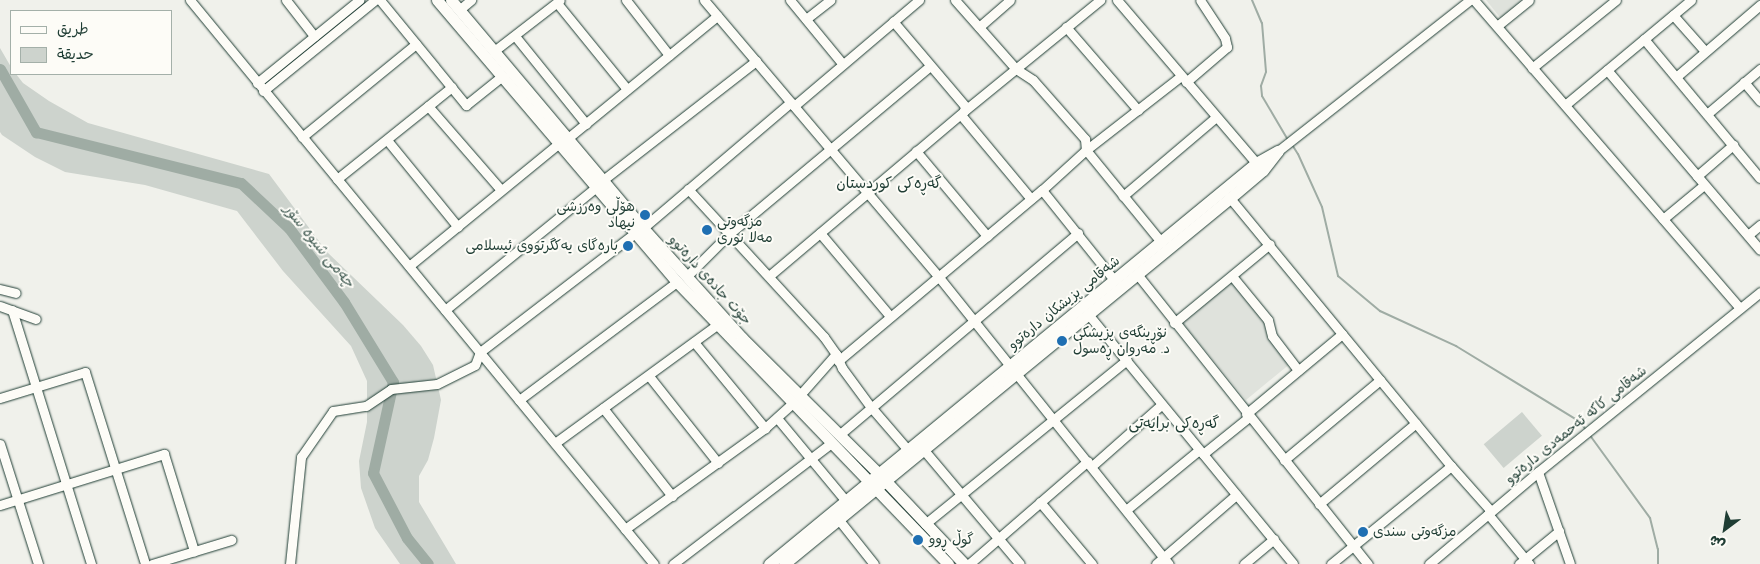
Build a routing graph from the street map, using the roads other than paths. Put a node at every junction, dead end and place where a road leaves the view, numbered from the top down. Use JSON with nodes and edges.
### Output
{"nodes":[{"id":1,"x":190,"y":0,"type":"edge"},
{"id":2,"x":286,"y":0,"type":"edge"},
{"id":3,"x":360,"y":0,"type":"edge"},
{"id":4,"x":375,"y":0,"type":"edge"},
{"id":5,"x":380,"y":0,"type":"edge"},
{"id":6,"x":437,"y":0,"type":"edge"},
{"id":7,"x":451,"y":0,"type":"edge"},
{"id":8,"x":471,"y":0,"type":"edge"},
{"id":9,"x":626,"y":0,"type":"edge"},
{"id":10,"x":704,"y":0,"type":"edge"},
{"id":11,"x":790,"y":0,"type":"edge"},
{"id":12,"x":830,"y":0,"type":"edge"},
{"id":13,"x":919,"y":0,"type":"edge"},
{"id":14,"x":955,"y":0,"type":"edge"},
{"id":15,"x":1010,"y":0,"type":"edge"},
{"id":16,"x":1100,"y":0,"type":"edge"},
{"id":17,"x":1117,"y":0,"type":"edge"},
{"id":18,"x":1200,"y":0,"type":"edge"},
{"id":19,"x":1470,"y":0,"type":"edge"},
{"id":20,"x":1474,"y":0,"type":"edge"},
{"id":21,"x":1529,"y":0,"type":"edge"},
{"id":22,"x":1616,"y":0,"type":"edge"},
{"id":23,"x":558,"y":1,"type":"edge"},
{"id":24,"x":1687,"y":1,"type":"edge"},
{"id":25,"x":1760,"y":4,"type":"edge"},
{"id":26,"x":459,"y":10,"type":"junction"},
{"id":27,"x":1673,"y":15,"type":"junction"},
{"id":28,"x":717,"y":16,"type":"junction"},
{"id":29,"x":806,"y":19,"type":"junction"},
{"id":30,"x":892,"y":21,"type":"junction"},
{"id":31,"x":1497,"y":26,"type":"junction"},
{"id":32,"x":979,"y":27,"type":"junction"},
{"id":33,"x":1066,"y":27,"type":"junction"},
{"id":34,"x":314,"y":36,"type":"junction"},
{"id":35,"x":515,"y":36,"type":"junction"},
{"id":36,"x":1644,"y":39,"type":"junction"},
{"id":37,"x":416,"y":44,"type":"junction"},
{"id":38,"x":494,"y":51,"type":"junction"},
{"id":39,"x":1705,"y":51,"type":"junction"},
{"id":40,"x":669,"y":55,"type":"junction"},
{"id":41,"x":756,"y":61,"type":"junction"},
{"id":42,"x":842,"y":63,"type":"junction"},
{"id":43,"x":930,"y":66,"type":"junction"},
{"id":44,"x":1532,"y":68,"type":"junction"},
{"id":45,"x":1016,"y":69,"type":"junction"},
{"id":46,"x":1760,"y":69,"type":"edge"},
{"id":47,"x":1607,"y":70,"type":"junction"},
{"id":48,"x":501,"y":77,"type":"junction"},
{"id":49,"x":1676,"y":77,"type":"junction"},
{"id":50,"x":1184,"y":79,"type":"junction"},
{"id":51,"x":1744,"y":82,"type":"junction"},
{"id":52,"x":257,"y":83,"type":"junction"},
{"id":53,"x":452,"y":87,"type":"junction"},
{"id":54,"x":627,"y":89,"type":"junction"},
{"id":55,"x":263,"y":91,"type":"junction"},
{"id":56,"x":1760,"y":101,"type":"edge"},
{"id":57,"x":793,"y":104,"type":"junction"},
{"id":58,"x":1565,"y":105,"type":"junction"},
{"id":59,"x":428,"y":106,"type":"junction"},
{"id":60,"x":1138,"y":110,"type":"junction"},
{"id":61,"x":963,"y":113,"type":"junction"},
{"id":62,"x":1707,"y":114,"type":"junction"},
{"id":63,"x":1216,"y":117,"type":"junction"},
{"id":64,"x":586,"y":124,"type":"junction"},
{"id":65,"x":302,"y":137,"type":"junction"},
{"id":66,"x":386,"y":140,"type":"junction"},
{"id":67,"x":563,"y":141,"type":"junction"},
{"id":68,"x":1733,"y":145,"type":"junction"},
{"id":69,"x":830,"y":149,"type":"junction"},
{"id":70,"x":1086,"y":150,"type":"junction"},
{"id":71,"x":916,"y":151,"type":"junction"},
{"id":72,"x":1276,"y":153,"type":"junction"},
{"id":73,"x":1256,"y":163,"type":"junction"},
{"id":74,"x":1697,"y":176,"type":"junction"},
{"id":75,"x":1760,"y":178,"type":"edge"},
{"id":76,"x":337,"y":179,"type":"junction"},
{"id":77,"x":599,"y":184,"type":"junction"},
{"id":78,"x":1704,"y":185,"type":"junction"},
{"id":79,"x":688,"y":189,"type":"junction"},
{"id":80,"x":501,"y":190,"type":"junction"},
{"id":81,"x":1042,"y":190,"type":"junction"},
{"id":82,"x":867,"y":193,"type":"junction"},
{"id":83,"x":1123,"y":196,"type":"junction"},
{"id":84,"x":1230,"y":198,"type":"junction"},
{"id":85,"x":1031,"y":199,"type":"junction"},
{"id":86,"x":1663,"y":219,"type":"junction"},
{"id":87,"x":1760,"y":225,"type":"edge"},
{"id":88,"x":458,"y":227,"type":"junction"},
{"id":89,"x":639,"y":231,"type":"junction"},
{"id":90,"x":820,"y":233,"type":"junction"},
{"id":91,"x":1078,"y":233,"type":"junction"},
{"id":92,"x":729,"y":234,"type":"junction"},
{"id":93,"x":1748,"y":235,"type":"junction"},
{"id":94,"x":987,"y":236,"type":"junction"},
{"id":95,"x":1160,"y":242,"type":"junction"},
{"id":96,"x":1270,"y":244,"type":"junction"},
{"id":97,"x":1760,"y":250,"type":"edge"},
{"id":98,"x":409,"y":266,"type":"junction"},
{"id":99,"x":1134,"y":271,"type":"junction"},
{"id":100,"x":769,"y":276,"type":"junction"},
{"id":101,"x":938,"y":276,"type":"junction"},
{"id":102,"x":1232,"y":276,"type":"junction"},
{"id":103,"x":682,"y":279,"type":"junction"},
{"id":104,"x":1114,"y":280,"type":"junction"},
{"id":105,"x":0,"y":289,"type":"edge"},
{"id":106,"x":1760,"y":292,"type":"edge"},
{"id":107,"x":16,"y":293,"type":"dead end"},
{"id":108,"x":0,"y":306,"type":"edge"},
{"id":109,"x":1740,"y":308,"type":"junction"},
{"id":110,"x":12,"y":310,"type":"junction"},
{"id":111,"x":445,"y":310,"type":"junction"},
{"id":112,"x":1088,"y":314,"type":"junction"},
{"id":113,"x":890,"y":316,"type":"junction"},
{"id":114,"x":36,"y":319,"type":"dead end"},
{"id":115,"x":974,"y":321,"type":"junction"},
{"id":116,"x":1174,"y":322,"type":"junction"},
{"id":117,"x":716,"y":325,"type":"junction"},
{"id":118,"x":1342,"y":334,"type":"junction"},
{"id":119,"x":694,"y":342,"type":"junction"},
{"id":120,"x":480,"y":352,"type":"junction"},
{"id":121,"x":837,"y":357,"type":"junction"},
{"id":122,"x":1126,"y":360,"type":"junction"},
{"id":123,"x":1013,"y":370,"type":"junction"},
{"id":124,"x":1298,"y":370,"type":"junction"},
{"id":125,"x":649,"y":376,"type":"junction"},
{"id":126,"x":1380,"y":380,"type":"junction"},
{"id":127,"x":36,"y":387,"type":"junction"},
{"id":128,"x":0,"y":398,"type":"edge"},
{"id":129,"x":519,"y":400,"type":"junction"},
{"id":130,"x":796,"y":400,"type":"junction"},
{"id":131,"x":1161,"y":405,"type":"junction"},
{"id":132,"x":870,"y":406,"type":"junction"},
{"id":133,"x":603,"y":408,"type":"junction"},
{"id":134,"x":1248,"y":416,"type":"junction"},
{"id":135,"x":777,"y":418,"type":"junction"},
{"id":136,"x":1052,"y":420,"type":"junction"},
{"id":137,"x":1416,"y":423,"type":"junction"},
{"id":138,"x":765,"y":428,"type":"junction"},
{"id":139,"x":839,"y":435,"type":"junction"},
{"id":140,"x":555,"y":443,"type":"junction"},
{"id":141,"x":0,"y":444,"type":"edge"},
{"id":142,"x":831,"y":444,"type":"junction"},
{"id":143,"x":923,"y":449,"type":"junction"},
{"id":144,"x":908,"y":450,"type":"junction"},
{"id":145,"x":1201,"y":452,"type":"junction"},
{"id":146,"x":811,"y":457,"type":"junction"},
{"id":147,"x":1284,"y":460,"type":"junction"},
{"id":148,"x":718,"y":463,"type":"junction"},
{"id":149,"x":1090,"y":464,"type":"junction"},
{"id":150,"x":1451,"y":466,"type":"junction"},
{"id":151,"x":115,"y":469,"type":"junction"},
{"id":152,"x":1538,"y":472,"type":"junction"},
{"id":153,"x":878,"y":481,"type":"junction"},
{"id":154,"x":66,"y":484,"type":"junction"},
{"id":155,"x":961,"y":495,"type":"junction"},
{"id":156,"x":1236,"y":495,"type":"junction"},
{"id":157,"x":672,"y":496,"type":"junction"},
{"id":158,"x":17,"y":499,"type":"junction"},
{"id":159,"x":846,"y":501,"type":"junction"},
{"id":160,"x":1040,"y":502,"type":"junction"},
{"id":161,"x":1319,"y":504,"type":"junction"},
{"id":162,"x":0,"y":505,"type":"edge"},
{"id":163,"x":1126,"y":510,"type":"junction"},
{"id":164,"x":1489,"y":513,"type":"junction"},
{"id":165,"x":839,"y":520,"type":"junction"},
{"id":166,"x":925,"y":524,"type":"junction"},
{"id":167,"x":626,"y":529,"type":"junction"},
{"id":168,"x":1558,"y":531,"type":"junction"},
{"id":169,"x":1000,"y":538,"type":"junction"},
{"id":170,"x":1274,"y":539,"type":"junction"},
{"id":171,"x":231,"y":540,"type":"dead end"},
{"id":172,"x":1353,"y":546,"type":"junction"},
{"id":173,"x":194,"y":551,"type":"junction"},
{"id":174,"x":1167,"y":560,"type":"edge"},
{"id":175,"x":1524,"y":562,"type":"edge"},
{"id":176,"x":38,"y":564,"type":"edge"},
{"id":177,"x":91,"y":564,"type":"edge"},
{"id":178,"x":145,"y":564,"type":"edge"},
{"id":179,"x":152,"y":564,"type":"edge"},
{"id":180,"x":290,"y":564,"type":"edge"},
{"id":181,"x":654,"y":564,"type":"edge"},
{"id":182,"x":673,"y":564,"type":"edge"},
{"id":183,"x":769,"y":564,"type":"edge"},
{"id":184,"x":784,"y":564,"type":"edge"},
{"id":185,"x":874,"y":564,"type":"edge"},
{"id":186,"x":948,"y":564,"type":"edge"},
{"id":187,"x":964,"y":564,"type":"edge"},
{"id":188,"x":969,"y":564,"type":"edge"},
{"id":189,"x":1020,"y":564,"type":"edge"},
{"id":190,"x":1092,"y":564,"type":"edge"},
{"id":191,"x":1156,"y":564,"type":"edge"},
{"id":192,"x":1244,"y":564,"type":"edge"},
{"id":193,"x":1293,"y":564,"type":"edge"},
{"id":194,"x":1331,"y":564,"type":"edge"},
{"id":195,"x":1368,"y":564,"type":"edge"},
{"id":196,"x":1429,"y":564,"type":"edge"},
{"id":197,"x":1570,"y":564,"type":"edge"}],
"edges":[{"from":1,"to":52,"type":"street"},
{"from":2,"to":34,"type":"street"},
{"from":3,"to":34,"type":"street"},
{"from":4,"to":55,"type":"street"},
{"from":5,"to":37,"type":"street"},
{"from":6,"to":48,"type":"main road","name":"جۆت جادەی دارەتوو"},
{"from":7,"to":26,"type":"main road","name":"جۆت جادەی دارەتوو"},
{"from":8,"to":26,"type":"street"},
{"from":9,"to":40,"type":"street"},
{"from":10,"to":28,"type":"street"},
{"from":11,"to":29,"type":"street"},
{"from":12,"to":29,"type":"street"},
{"from":13,"to":30,"type":"street"},
{"from":14,"to":32,"type":"street"},
{"from":15,"to":32,"type":"street"},
{"from":16,"to":33,"type":"street"},
{"from":17,"to":50,"type":"street"},
{"from":18,"to":50,"type":"street"},
{"from":19,"to":72,"type":"street","name":"شەقامی پزیشکان دارەتوو"},
{"from":20,"to":31,"type":"street"},
{"from":21,"to":31,"type":"street"},
{"from":22,"to":44,"type":"street"},
{"from":23,"to":35,"type":"street"},
{"from":23,"to":54,"type":"street"},
{"from":24,"to":27,"type":"street"},
{"from":25,"to":39,"type":"street"},
{"from":26,"to":38,"type":"main road","name":"جۆت جادەی دارەتوو"},
{"from":27,"to":36,"type":"street"},
{"from":27,"to":39,"type":"street"},
{"from":28,"to":40,"type":"street"},
{"from":28,"to":41,"type":"street"},
{"from":29,"to":42,"type":"street"},
{"from":30,"to":42,"type":"street"},
{"from":30,"to":43,"type":"street"},
{"from":31,"to":44,"type":"street"},
{"from":32,"to":45,"type":"street"},
{"from":33,"to":45,"type":"street"},
{"from":33,"to":60,"type":"street"},
{"from":34,"to":52,"type":"street"},
{"from":35,"to":38,"type":"street"},
{"from":35,"to":64,"type":"street"},
{"from":36,"to":47,"type":"street"},
{"from":36,"to":49,"type":"street"},
{"from":37,"to":53,"type":"street"},
{"from":37,"to":65,"type":"street"},
{"from":38,"to":67,"type":"main road","name":"جۆت جادەی دارەتوو"},
{"from":39,"to":49,"type":"street"},
{"from":40,"to":54,"type":"street"},
{"from":41,"to":57,"type":"street"},
{"from":41,"to":77,"type":"street"},
{"from":42,"to":57,"type":"street"},
{"from":43,"to":61,"type":"street"},
{"from":43,"to":69,"type":"street"},
{"from":44,"to":58,"type":"street"},
{"from":45,"to":61,"type":"street"},
{"from":45,"to":70,"type":"street"},
{"from":46,"to":51,"type":"street"},
{"from":47,"to":58,"type":"street"},
{"from":47,"to":74,"type":"street"},
{"from":48,"to":53,"type":"street"},
{"from":48,"to":67,"type":"main road","name":"جۆت جادەی دارەتوو"},
{"from":49,"to":62,"type":"street"},
{"from":50,"to":60,"type":"street"},
{"from":50,"to":63,"type":"street"},
{"from":51,"to":56,"type":"street"},
{"from":51,"to":62,"type":"street"},
{"from":52,"to":55,"type":"street"},
{"from":53,"to":59,"type":"street"},
{"from":54,"to":64,"type":"street"},
{"from":55,"to":65,"type":"street"},
{"from":57,"to":69,"type":"street"},
{"from":57,"to":79,"type":"street"},
{"from":58,"to":86,"type":"street"},
{"from":59,"to":66,"type":"street"},
{"from":59,"to":80,"type":"street"},
{"from":60,"to":70,"type":"street"},
{"from":61,"to":71,"type":"street"},
{"from":61,"to":85,"type":"street"},
{"from":62,"to":68,"type":"street"},
{"from":63,"to":73,"type":"street"},
{"from":63,"to":83,"type":"street"},
{"from":64,"to":67,"type":"street"},
{"from":65,"to":76,"type":"street"},
{"from":66,"to":76,"type":"street"},
{"from":66,"to":88,"type":"street"},
{"from":67,"to":77,"type":"main road","name":"جۆت جادەی دارەتوو"},
{"from":67,"to":80,"type":"street"},
{"from":68,"to":74,"type":"street"},
{"from":68,"to":75,"type":"street"},
{"from":69,"to":82,"type":"street"},
{"from":69,"to":92,"type":"street"},
{"from":70,"to":81,"type":"street"},
{"from":70,"to":83,"type":"street"},
{"from":71,"to":82,"type":"street"},
{"from":71,"to":94,"type":"street"},
{"from":72,"to":73,"type":"main road","name":"شەقامی پزیشکان دارەتوو"},
{"from":72,"to":84,"type":"main road","name":"شەقامی پزیشکان دارەتوو"},
{"from":73,"to":95,"type":"main road","name":"شەقامی پزیشکان دارەتوو"},
{"from":74,"to":78,"type":"street"},
{"from":76,"to":98,"type":"street"},
{"from":77,"to":89,"type":"main road","name":"جۆت جادەی دارەتوو"},
{"from":77,"to":111,"type":"street"},
{"from":78,"to":86,"type":"street"},
{"from":78,"to":93,"type":"street"},
{"from":79,"to":89,"type":"street"},
{"from":79,"to":92,"type":"street"},
{"from":80,"to":88,"type":"street"},
{"from":81,"to":85,"type":"street"},
{"from":81,"to":91,"type":"street"},
{"from":82,"to":90,"type":"street"},
{"from":82,"to":101,"type":"street"},
{"from":83,"to":95,"type":"street"},
{"from":84,"to":96,"type":"street"},
{"from":84,"to":99,"type":"main road","name":"شەقامی پزیشکان دارەتوو"},
{"from":85,"to":94,"type":"street"},
{"from":86,"to":109,"type":"street"},
{"from":87,"to":93,"type":"street"},
{"from":88,"to":98,"type":"street"},
{"from":89,"to":103,"type":"main road","name":"جۆت جادەی دارەتوو"},
{"from":89,"to":120,"type":"street"},
{"from":90,"to":100,"type":"street"},
{"from":90,"to":113,"type":"street"},
{"from":91,"to":104,"type":"street"},
{"from":91,"to":115,"type":"street"},
{"from":92,"to":100,"type":"street"},
{"from":92,"to":103,"type":"street"},
{"from":93,"to":97,"type":"street"},
{"from":94,"to":101,"type":"street"},
{"from":95,"to":99,"type":"main road","name":"شەقامی پزیشکان دارەتوو"},
{"from":96,"to":102,"type":"street"},
{"from":96,"to":118,"type":"street"},
{"from":98,"to":111,"type":"street"},
{"from":99,"to":104,"type":"main road","name":"شەقامی پزیشکان دارەتوو"},
{"from":99,"to":112,"type":"main road","name":"شەقامی پزیشکان دارەتوو"},
{"from":99,"to":116,"type":"street"},
{"from":100,"to":121,"type":"street"},
{"from":101,"to":113,"type":"street"},
{"from":101,"to":115,"type":"street"},
{"from":102,"to":116,"type":"street"},
{"from":102,"to":124,"type":"street"},
{"from":103,"to":117,"type":"main road","name":"جۆت جادەی دارەتوو"},
{"from":103,"to":129,"type":"street"},
{"from":103,"to":130,"type":"main road","name":"جۆت جادەی دارەتوو"},
{"from":104,"to":123,"type":"main road","name":"شەقامی پزیشکان دارەتوو"},
{"from":105,"to":107,"type":"street"},
{"from":106,"to":109,"type":"street","name":"شەقامی کاکە ئەحمەدی دارەتوو"},
{"from":108,"to":110,"type":"street"},
{"from":109,"to":152,"type":"street","name":"شەقامی کاکە ئەحمەدی دارەتوو"},
{"from":110,"to":114,"type":"street"},
{"from":110,"to":127,"type":"street"},
{"from":111,"to":120,"type":"street"},
{"from":112,"to":122,"type":"street"},
{"from":112,"to":123,"type":"main road","name":"شەقامی پزیشکان دارەتوو"},
{"from":113,"to":121,"type":"street"},
{"from":115,"to":123,"type":"street"},
{"from":115,"to":132,"type":"street"},
{"from":116,"to":134,"type":"street"},
{"from":117,"to":119,"type":"street"},
{"from":117,"to":130,"type":"main road","name":"جۆت جادەی دارەتوو"},
{"from":118,"to":124,"type":"street"},
{"from":118,"to":126,"type":"street"},
{"from":119,"to":125,"type":"street"},
{"from":119,"to":138,"type":"street"},
{"from":120,"to":129,"type":"street"},
{"from":120,"to":180,"type":"street"},
{"from":121,"to":130,"type":"street"},
{"from":121,"to":132,"type":"street"},
{"from":122,"to":131,"type":"street"},
{"from":122,"to":136,"type":"street"},
{"from":123,"to":136,"type":"street"},
{"from":123,"to":143,"type":"main road","name":"شەقامی پزیشکان دارەتوو"},
{"from":123,"to":144,"type":"main road","name":"شەقامی پزیشکان دارەتوو"},
{"from":124,"to":134,"type":"street"},
{"from":125,"to":133,"type":"street"},
{"from":125,"to":148,"type":"street"},
{"from":126,"to":137,"type":"street"},
{"from":126,"to":147,"type":"street"},
{"from":127,"to":128,"type":"street"},
{"from":127,"to":151,"type":"street"},
{"from":127,"to":154,"type":"street"},
{"from":129,"to":140,"type":"street"},
{"from":130,"to":135,"type":"street"},
{"from":130,"to":139,"type":"main road","name":"جۆت جادەی دارەتوو"},
{"from":130,"to":142,"type":"main road","name":"جۆت جادەی دارەتوو"},
{"from":131,"to":145,"type":"street"},
{"from":131,"to":149,"type":"street"},
{"from":132,"to":139,"type":"street"},
{"from":132,"to":144,"type":"street"},
{"from":133,"to":140,"type":"street"},
{"from":133,"to":157,"type":"street"},
{"from":134,"to":145,"type":"street"},
{"from":134,"to":147,"type":"street"},
{"from":135,"to":138,"type":"street"},
{"from":135,"to":146,"type":"street"},
{"from":136,"to":149,"type":"street"},
{"from":136,"to":155,"type":"street"},
{"from":137,"to":150,"type":"street"},
{"from":137,"to":161,"type":"street"},
{"from":138,"to":148,"type":"street"},
{"from":139,"to":153,"type":"main road","name":"جۆت جادەی دارەتوو"},
{"from":140,"to":167,"type":"street"},
{"from":141,"to":158,"type":"street"},
{"from":142,"to":146,"type":"street"},
{"from":142,"to":153,"type":"main road","name":"جۆت جادەی دارەتوو"},
{"from":143,"to":153,"type":"main road","name":"شەقامی پزیشکان دارەتوو"},
{"from":143,"to":155,"type":"street"},
{"from":144,"to":153,"type":"main road","name":"شەقامی پزیشکان دارەتوو"},
{"from":145,"to":156,"type":"street"},
{"from":145,"to":163,"type":"street"},
{"from":146,"to":159,"type":"street"},
{"from":146,"to":182,"type":"street"},
{"from":147,"to":161,"type":"street"},
{"from":148,"to":157,"type":"street"},
{"from":149,"to":160,"type":"street"},
{"from":149,"to":163,"type":"street"},
{"from":150,"to":164,"type":"street"},
{"from":150,"to":172,"type":"street"},
{"from":151,"to":154,"type":"street"},
{"from":151,"to":173,"type":"street"},
{"from":151,"to":178,"type":"street"},
{"from":152,"to":164,"type":"street","name":"شەقامی کاکە ئەحمەدی دارەتوو"},
{"from":152,"to":168,"type":"street"},
{"from":153,"to":159,"type":"main road"},
{"from":153,"to":165,"type":"main road"},
{"from":153,"to":166,"type":"main road","name":"جۆت جادەی دارەتوو"},
{"from":153,"to":186,"type":"main road","name":"جۆت جادەی دارەتوو"},
{"from":154,"to":158,"type":"street"},
{"from":154,"to":177,"type":"street"},
{"from":155,"to":166,"type":"street"},
{"from":155,"to":169,"type":"street"},
{"from":156,"to":170,"type":"street"},
{"from":156,"to":174,"type":"street"},
{"from":157,"to":167,"type":"street"},
{"from":158,"to":162,"type":"street"},
{"from":158,"to":176,"type":"street"},
{"from":159,"to":183,"type":"main road"},
{"from":160,"to":169,"type":"street"},
{"from":160,"to":190,"type":"street"},
{"from":161,"to":172,"type":"street"},
{"from":163,"to":174,"type":"street"},
{"from":164,"to":175,"type":"street"},
{"from":164,"to":196,"type":"street","name":"شەقامی کاکە ئەحمەدی دارەتوو"},
{"from":165,"to":184,"type":"main road"},
{"from":165,"to":185,"type":"street"},
{"from":166,"to":187,"type":"main road","name":"جۆت جادەی دارەتوو"},
{"from":167,"to":181,"type":"street"},
{"from":168,"to":175,"type":"street"},
{"from":168,"to":197,"type":"street"},
{"from":169,"to":188,"type":"street"},
{"from":169,"to":189,"type":"street"},
{"from":170,"to":192,"type":"street"},
{"from":170,"to":193,"type":"street"},
{"from":171,"to":173,"type":"street"},
{"from":172,"to":194,"type":"street"},
{"from":172,"to":195,"type":"street"},
{"from":173,"to":179,"type":"street"},
{"from":174,"to":191,"type":"street"}]}
